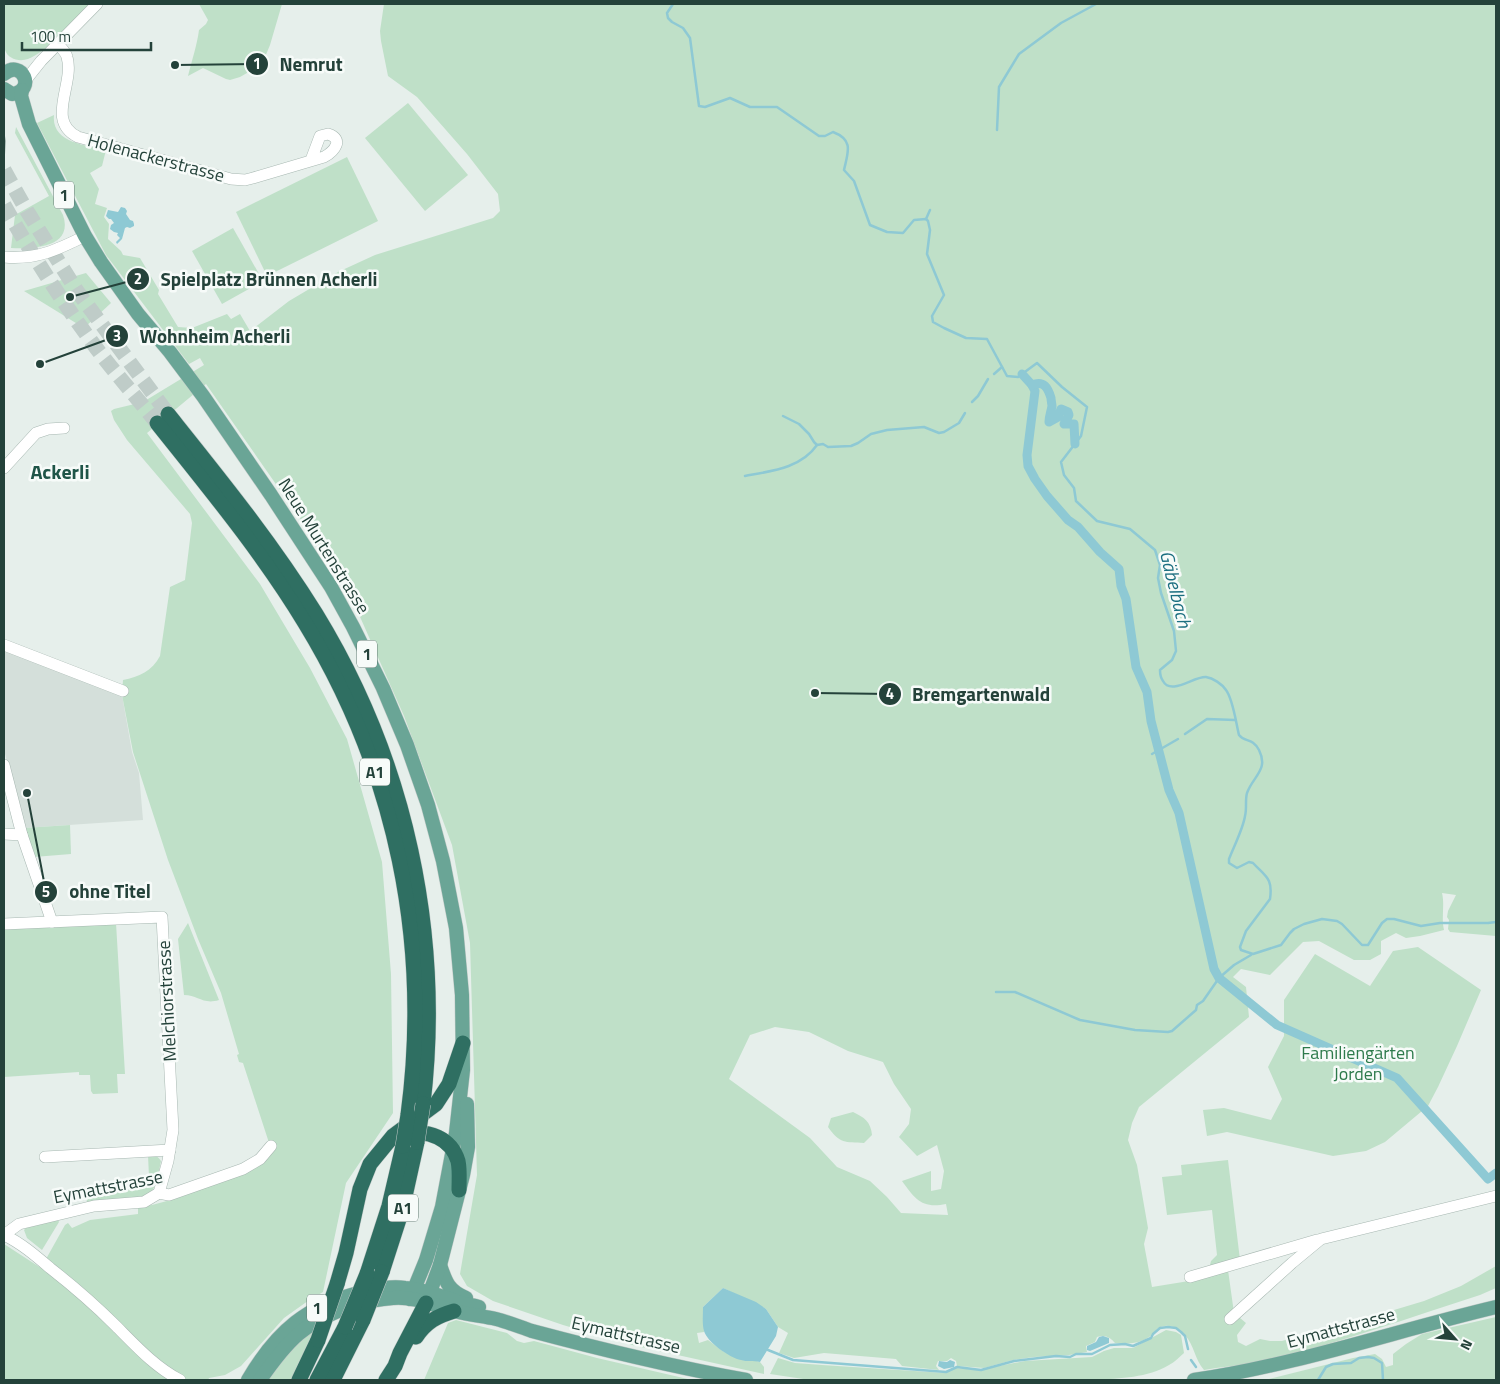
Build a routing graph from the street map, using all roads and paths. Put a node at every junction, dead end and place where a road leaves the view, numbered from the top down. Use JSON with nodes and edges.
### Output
{"nodes":[{"id":1,"x":97,"y":4,"type":"edge"},
{"id":2,"x":55,"y":48,"type":"junction"},
{"id":3,"x":12,"y":79,"type":"edge"},
{"id":4,"x":311,"y":160,"type":"dead end"},
{"id":5,"x":85,"y":236,"type":"junction"},
{"id":6,"x":4,"y":257,"type":"edge"},
{"id":7,"x":64,"y":428,"type":"dead end"},
{"id":8,"x":4,"y":468,"type":"edge"},
{"id":9,"x":4,"y":645,"type":"edge"},
{"id":10,"x":123,"y":692,"type":"dead end"},
{"id":11,"x":4,"y":765,"type":"edge"},
{"id":12,"x":4,"y":834,"type":"edge"},
{"id":13,"x":22,"y":835,"type":"junction"},
{"id":14,"x":52,"y":922,"type":"junction"},
{"id":15,"x":4,"y":924,"type":"edge"},
{"id":16,"x":463,"y":1043,"type":"junction"},
{"id":17,"x":463,"y":1070,"type":"junction"},
{"id":18,"x":410,"y":1144,"type":"junction"},
{"id":19,"x":271,"y":1146,"type":"dead end"},
{"id":20,"x":170,"y":1150,"type":"junction"},
{"id":21,"x":453,"y":1151,"type":"junction"},
{"id":22,"x":377,"y":1154,"type":"junction"},
{"id":23,"x":45,"y":1157,"type":"dead end"},
{"id":24,"x":459,"y":1190,"type":"junction"},
{"id":25,"x":159,"y":1193,"type":"junction"},
{"id":26,"x":1496,"y":1196,"type":"edge"},
{"id":27,"x":4,"y":1235,"type":"edge"},
{"id":28,"x":1321,"y":1239,"type":"junction"},
{"id":29,"x":440,"y":1265,"type":"junction"},
{"id":30,"x":375,"y":1273,"type":"junction"},
{"id":31,"x":1190,"y":1277,"type":"dead end"},
{"id":32,"x":412,"y":1294,"type":"junction"},
{"id":33,"x":428,"y":1297,"type":"junction"},
{"id":34,"x":477,"y":1306,"type":"junction"},
{"id":35,"x":1496,"y":1308,"type":"edge"},
{"id":36,"x":454,"y":1310,"type":"junction"},
{"id":37,"x":498,"y":1320,"type":"junction"},
{"id":38,"x":1230,"y":1320,"type":"dead end"},
{"id":39,"x":395,"y":1366,"type":"junction"},
{"id":40,"x":180,"y":1380,"type":"edge"},
{"id":41,"x":248,"y":1380,"type":"edge"},
{"id":42,"x":260,"y":1380,"type":"edge"},
{"id":43,"x":299,"y":1380,"type":"edge"},
{"id":44,"x":317,"y":1380,"type":"edge"},
{"id":45,"x":333,"y":1380,"type":"edge"},
{"id":46,"x":386,"y":1380,"type":"edge"},
{"id":47,"x":746,"y":1380,"type":"edge"},
{"id":48,"x":1194,"y":1380,"type":"edge"}],
"edges":[{"from":1,"to":2,"type":"street"},
{"from":2,"to":3,"type":"street"},
{"from":2,"to":4,"type":"street","name":"Holenackerstrasse"},
{"from":3,"to":5,"type":"main road","name":"Neue Murtenstrasse","number":"1"},
{"from":5,"to":6,"type":"street"},
{"from":5,"to":16,"type":"main road","name":"Neue Murtenstrasse","number":"1"},
{"from":7,"to":8,"type":"street"},
{"from":9,"to":10,"type":"street"},
{"from":11,"to":13,"type":"street"},
{"from":12,"to":13,"type":"street"},
{"from":13,"to":14,"type":"street"},
{"from":14,"to":15,"type":"street","name":"Melchiorstrasse"},
{"from":14,"to":20,"type":"street","name":"Melchiorstrasse"},
{"from":16,"to":17,"type":"main road","name":"Neue Murtenstrasse","number":"1"},
{"from":16,"to":22,"type":"highway"},
{"from":17,"to":21,"type":"main road","name":"Neue Murtenstrasse","number":"1"},
{"from":17,"to":24,"type":"main road","name":"Neue Murtenstrasse","number":"1"},
{"from":18,"to":18,"type":"highway","number":"A1","bridge":true},
{"from":18,"to":30,"type":"highway","number":"A1"},
{"from":19,"to":25,"type":"street","name":"Eymattstrasse"},
{"from":20,"to":23,"type":"street"},
{"from":20,"to":25,"type":"street","name":"Melchiorstrasse"},
{"from":21,"to":22,"type":"highway"},
{"from":21,"to":24,"type":"highway"},
{"from":21,"to":32,"type":"main road","name":"Neue Murtenstrasse","number":"1"},
{"from":22,"to":43,"type":"highway","bridge":true},
{"from":24,"to":29,"type":"main road","name":"Neue Murtenstrasse","number":"1"},
{"from":25,"to":27,"type":"street","name":"Eymattstrasse"},
{"from":26,"to":28,"type":"street"},
{"from":27,"to":40,"type":"street","name":"Eymattstrasse"},
{"from":28,"to":31,"type":"street"},
{"from":28,"to":38,"type":"street"},
{"from":29,"to":33,"type":"main road","name":"Neue Murtenstrasse","number":"1"},
{"from":29,"to":34,"type":"main road","name":"Eymattstrasse"},
{"from":30,"to":44,"type":"highway","number":"A1","bridge":true},
{"from":30,"to":45,"type":"highway","number":"A1","bridge":true},
{"from":32,"to":33,"type":"main road","name":"Eymattstrasse","number":"1"},
{"from":32,"to":41,"type":"main road","name":"Eymattstrasse","number":"1"},
{"from":32,"to":42,"type":"main road","name":"Eymattstrasse","number":"1"},
{"from":33,"to":34,"type":"main road","name":"Eymattstrasse"},
{"from":33,"to":36,"type":"main road","name":"Eymattstrasse"},
{"from":33,"to":39,"type":"highway"},
{"from":34,"to":37,"type":"main road","name":"Eymattstrasse"},
{"from":35,"to":48,"type":"main road","name":"Eymattstrasse"},
{"from":36,"to":37,"type":"main road","name":"Eymattstrasse"},
{"from":36,"to":39,"type":"highway"},
{"from":37,"to":47,"type":"main road","name":"Eymattstrasse"},
{"from":39,"to":46,"type":"highway"}]}
